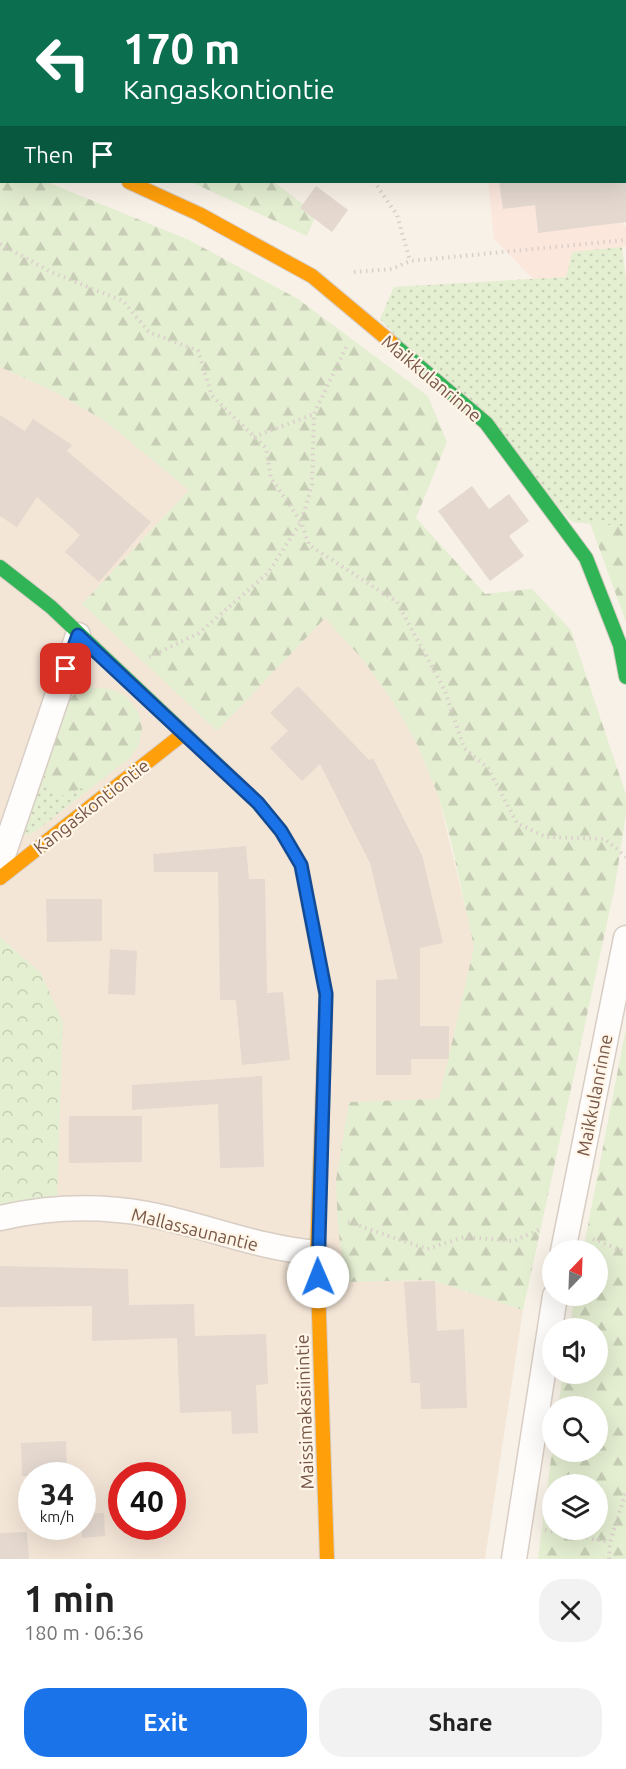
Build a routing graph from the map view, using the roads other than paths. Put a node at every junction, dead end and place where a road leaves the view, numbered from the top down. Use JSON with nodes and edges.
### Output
{"nodes":[{"id":1,"x":131,"y":183,"type":"edge"},
{"id":2,"x":0,"y":567,"type":"edge"},
{"id":3,"x":78,"y":635,"type":"junction"},
{"id":4,"x":626,"y":677,"type":"edge"},
{"id":5,"x":183,"y":734,"type":"junction"},
{"id":6,"x":0,"y":864,"type":"edge"},
{"id":7,"x":0,"y":878,"type":"edge"},
{"id":8,"x":626,"y":938,"type":"edge"},
{"id":9,"x":0,"y":1218,"type":"edge"},
{"id":10,"x":565,"y":1240,"type":"edge"},
{"id":11,"x":317,"y":1253,"type":"junction"},
{"id":12,"x":553,"y":1306,"type":"edge"},
{"id":13,"x":327,"y":1559,"type":"edge"},
{"id":14,"x":514,"y":1559,"type":"edge"}],
"edges":[{"from":1,"to":4,"type":"street","name":"Maikkulanrinne"},
{"from":2,"to":3,"type":"street","name":"Maissimakasiinintie"},
{"from":3,"to":5,"type":"street","name":"Maissimakasiinintie"},
{"from":3,"to":6,"type":"street","name":"Kangaskontiontie"},
{"from":5,"to":7,"type":"street","name":"Kangaskontiontie"},
{"from":5,"to":11,"type":"street","name":"Maissimakasiinintie"},
{"from":8,"to":10,"type":"street","name":"Maikkulanrinne"},
{"from":9,"to":11,"type":"street","name":"Mallassaunantie"},
{"from":11,"to":13,"type":"street","name":"Maissimakasiinintie"},
{"from":12,"to":14,"type":"street"}]}
